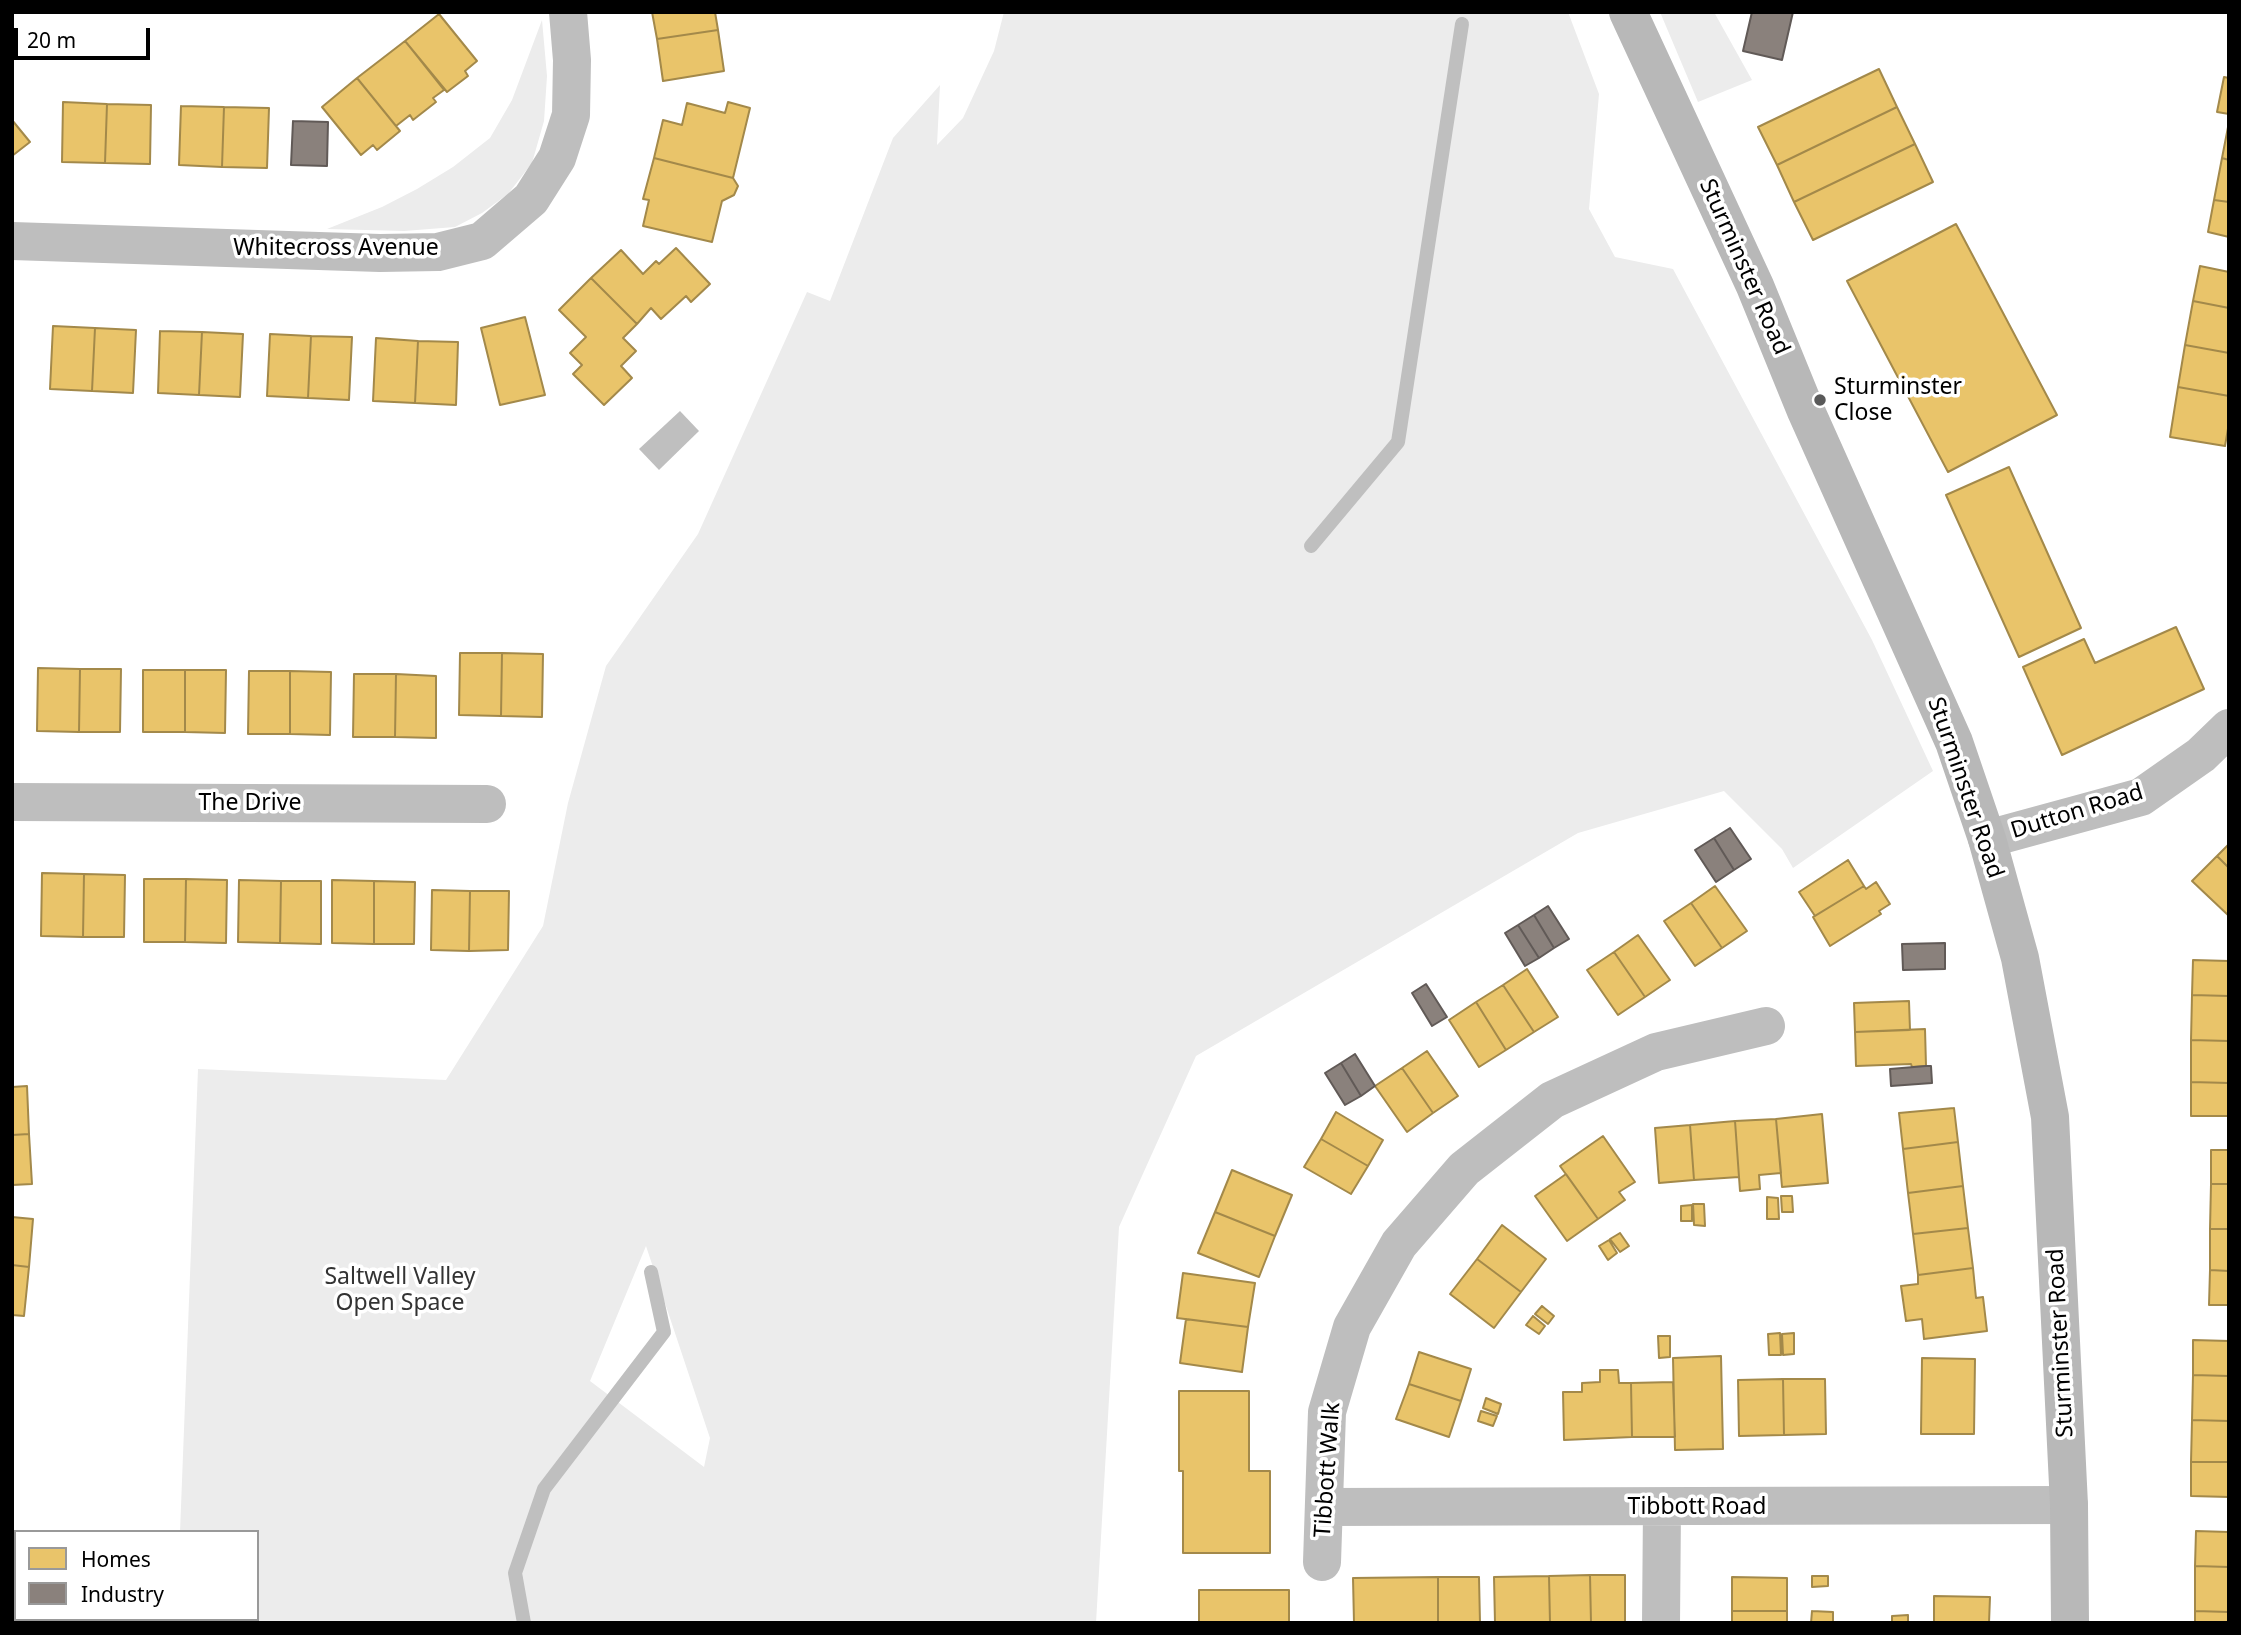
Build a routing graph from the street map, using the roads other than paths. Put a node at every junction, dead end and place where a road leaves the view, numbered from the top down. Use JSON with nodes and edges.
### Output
{"nodes":[{"id":1,"x":568,"y":12,"type":"edge"},
{"id":2,"x":1628,"y":12,"type":"edge"},
{"id":3,"x":12,"y":241,"type":"edge"},
{"id":4,"x":2229,"y":728,"type":"edge"},
{"id":5,"x":12,"y":802,"type":"edge"},
{"id":6,"x":487,"y":804,"type":"dead end"},
{"id":7,"x":1987,"y":839,"type":"junction"},
{"id":8,"x":1766,"y":1026,"type":"dead end"},
{"id":9,"x":2069,"y":1505,"type":"junction"},
{"id":10,"x":1325,"y":1507,"type":"junction"},
{"id":11,"x":1662,"y":1507,"type":"junction"},
{"id":12,"x":1322,"y":1562,"type":"dead end"},
{"id":13,"x":1661,"y":1623,"type":"edge"},
{"id":14,"x":2070,"y":1623,"type":"edge"}],
"edges":[{"from":1,"to":3,"type":"street","name":"Whitecross Avenue"},
{"from":2,"to":7,"type":"street","name":"Sturminster Road"},
{"from":4,"to":7,"type":"street","name":"Dutton Road"},
{"from":5,"to":6,"type":"street","name":"The Drive"},
{"from":7,"to":9,"type":"street","name":"Sturminster Road"},
{"from":8,"to":10,"type":"street","name":"Tibbott Walk"},
{"from":9,"to":11,"type":"street","name":"Tibbott Road"},
{"from":9,"to":14,"type":"street","name":"Sturminster Road"},
{"from":10,"to":11,"type":"street","name":"Tibbott Road"},
{"from":10,"to":12,"type":"street","name":"Tibbott Walk"},
{"from":11,"to":13,"type":"street"}]}
